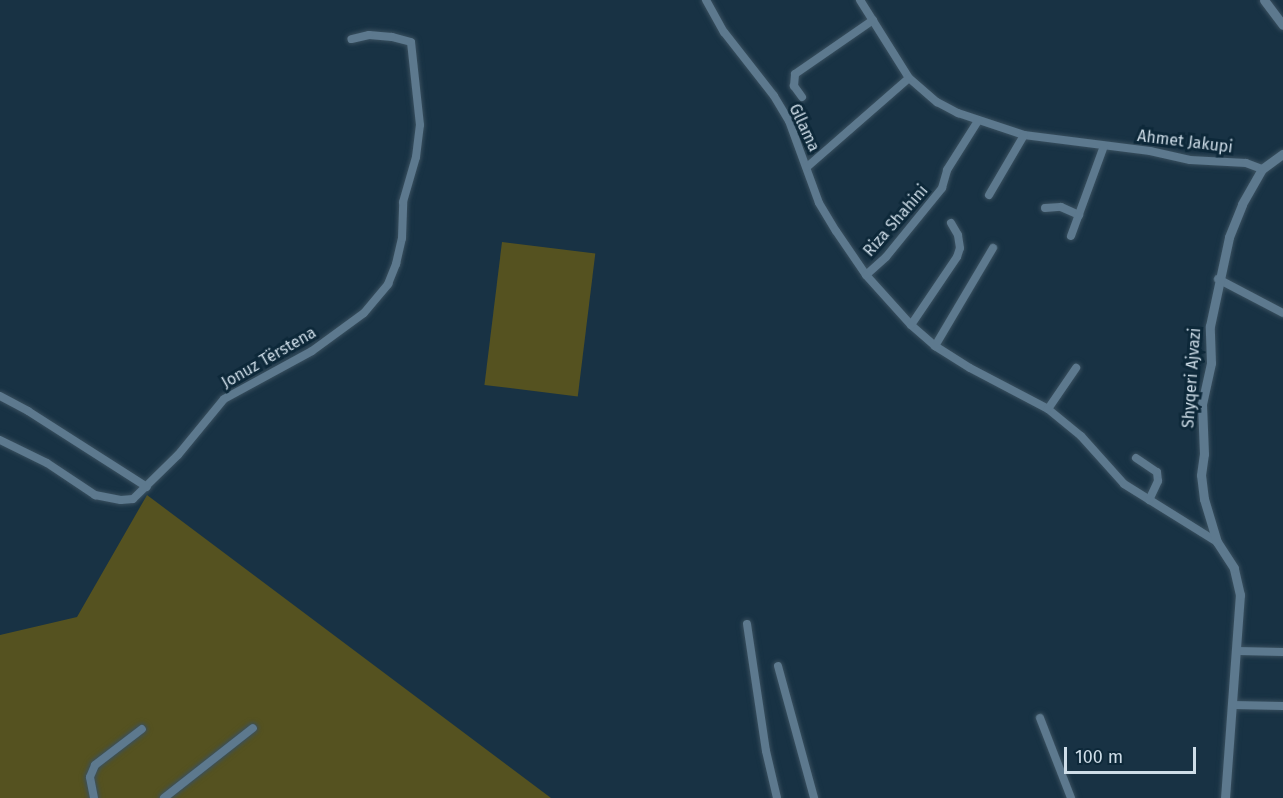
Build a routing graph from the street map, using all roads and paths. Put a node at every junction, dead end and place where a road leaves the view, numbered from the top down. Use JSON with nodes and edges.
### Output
{"nodes":[{"id":1,"x":706,"y":0,"type":"edge"},
{"id":2,"x":860,"y":0,"type":"edge"},
{"id":3,"x":1264,"y":0,"type":"edge"},
{"id":4,"x":873,"y":20,"type":"junction"},
{"id":5,"x":1283,"y":25,"type":"edge"},
{"id":6,"x":351,"y":39,"type":"dead end"},
{"id":7,"x":909,"y":78,"type":"junction"},
{"id":8,"x":802,"y":97,"type":"dead end"},
{"id":9,"x":978,"y":121,"type":"junction"},
{"id":10,"x":1024,"y":135,"type":"junction"},
{"id":11,"x":1104,"y":146,"type":"junction"},
{"id":12,"x":1283,"y":154,"type":"edge"},
{"id":13,"x":807,"y":167,"type":"junction"},
{"id":14,"x":1262,"y":169,"type":"junction"},
{"id":15,"x":989,"y":195,"type":"dead end"},
{"id":16,"x":1045,"y":208,"type":"dead end"},
{"id":17,"x":1079,"y":215,"type":"junction"},
{"id":18,"x":951,"y":223,"type":"dead end"},
{"id":19,"x":1071,"y":236,"type":"dead end"},
{"id":20,"x":993,"y":248,"type":"dead end"},
{"id":21,"x":866,"y":275,"type":"junction"},
{"id":22,"x":1218,"y":279,"type":"junction"},
{"id":23,"x":1283,"y":313,"type":"edge"},
{"id":24,"x":911,"y":325,"type":"junction"},
{"id":25,"x":935,"y":346,"type":"junction"},
{"id":26,"x":1076,"y":368,"type":"dead end"},
{"id":27,"x":0,"y":396,"type":"edge"},
{"id":28,"x":1048,"y":409,"type":"junction"},
{"id":29,"x":0,"y":441,"type":"edge"},
{"id":30,"x":1136,"y":458,"type":"dead end"},
{"id":31,"x":147,"y":487,"type":"junction"},
{"id":32,"x":1149,"y":500,"type":"junction"},
{"id":33,"x":1217,"y":542,"type":"junction"},
{"id":34,"x":747,"y":624,"type":"dead end"},
{"id":35,"x":1238,"y":651,"type":"junction"},
{"id":36,"x":1283,"y":652,"type":"edge"},
{"id":37,"x":778,"y":666,"type":"dead end"},
{"id":38,"x":1233,"y":705,"type":"junction"},
{"id":39,"x":1283,"y":706,"type":"edge"},
{"id":40,"x":1040,"y":718,"type":"dead end"},
{"id":41,"x":253,"y":728,"type":"dead end"},
{"id":42,"x":142,"y":729,"type":"dead end"},
{"id":43,"x":94,"y":798,"type":"edge"},
{"id":44,"x":164,"y":798,"type":"edge"},
{"id":45,"x":777,"y":798,"type":"edge"},
{"id":46,"x":814,"y":798,"type":"edge"},
{"id":47,"x":1071,"y":798,"type":"edge"},
{"id":48,"x":1225,"y":798,"type":"edge"}],
"edges":[{"from":1,"to":13,"type":"street","name":"Gllama"},
{"from":2,"to":4,"type":"street","name":"Ahmet Jakupi"},
{"from":3,"to":5,"type":"street"},
{"from":4,"to":7,"type":"street","name":"Ahmet Jakupi"},
{"from":4,"to":8,"type":"street"},
{"from":6,"to":31,"type":"street","name":"Jonuz Tërstena"},
{"from":7,"to":9,"type":"street","name":"Ahmet Jakupi"},
{"from":7,"to":13,"type":"street"},
{"from":9,"to":10,"type":"street","name":"Ahmet Jakupi"},
{"from":9,"to":21,"type":"street","name":"Riza Shahini"},
{"from":10,"to":11,"type":"street","name":"Ahmet Jakupi"},
{"from":10,"to":15,"type":"street"},
{"from":11,"to":14,"type":"street","name":"Ahmet Jakupi"},
{"from":11,"to":17,"type":"street"},
{"from":12,"to":14,"type":"street","name":"Shyqeri Ajvazi"},
{"from":13,"to":21,"type":"street","name":"Gllama"},
{"from":14,"to":22,"type":"street","name":"Shyqeri Ajvazi"},
{"from":16,"to":17,"type":"street"},
{"from":17,"to":19,"type":"street"},
{"from":18,"to":24,"type":"street"},
{"from":20,"to":25,"type":"street"},
{"from":21,"to":24,"type":"street","name":"Gllama"},
{"from":22,"to":23,"type":"street"},
{"from":22,"to":33,"type":"street","name":"Shyqeri Ajvazi"},
{"from":24,"to":25,"type":"street","name":"Gllama"},
{"from":25,"to":28,"type":"street","name":"Gllama"},
{"from":26,"to":28,"type":"street"},
{"from":27,"to":31,"type":"street"},
{"from":28,"to":32,"type":"street","name":"Gllama"},
{"from":29,"to":31,"type":"street","name":"Jonuz Tërstena"},
{"from":30,"to":32,"type":"street"},
{"from":32,"to":33,"type":"street","name":"Gllama"},
{"from":33,"to":35,"type":"street","name":"Shyqeri Ajvazi"},
{"from":34,"to":45,"type":"street"},
{"from":35,"to":36,"type":"street"},
{"from":35,"to":38,"type":"street","name":"Shyqeri Ajvazi"},
{"from":37,"to":46,"type":"street"},
{"from":38,"to":39,"type":"street"},
{"from":38,"to":48,"type":"street","name":"Shyqeri Ajvazi"},
{"from":40,"to":47,"type":"street"},
{"from":41,"to":44,"type":"street"},
{"from":42,"to":43,"type":"street"}]}
